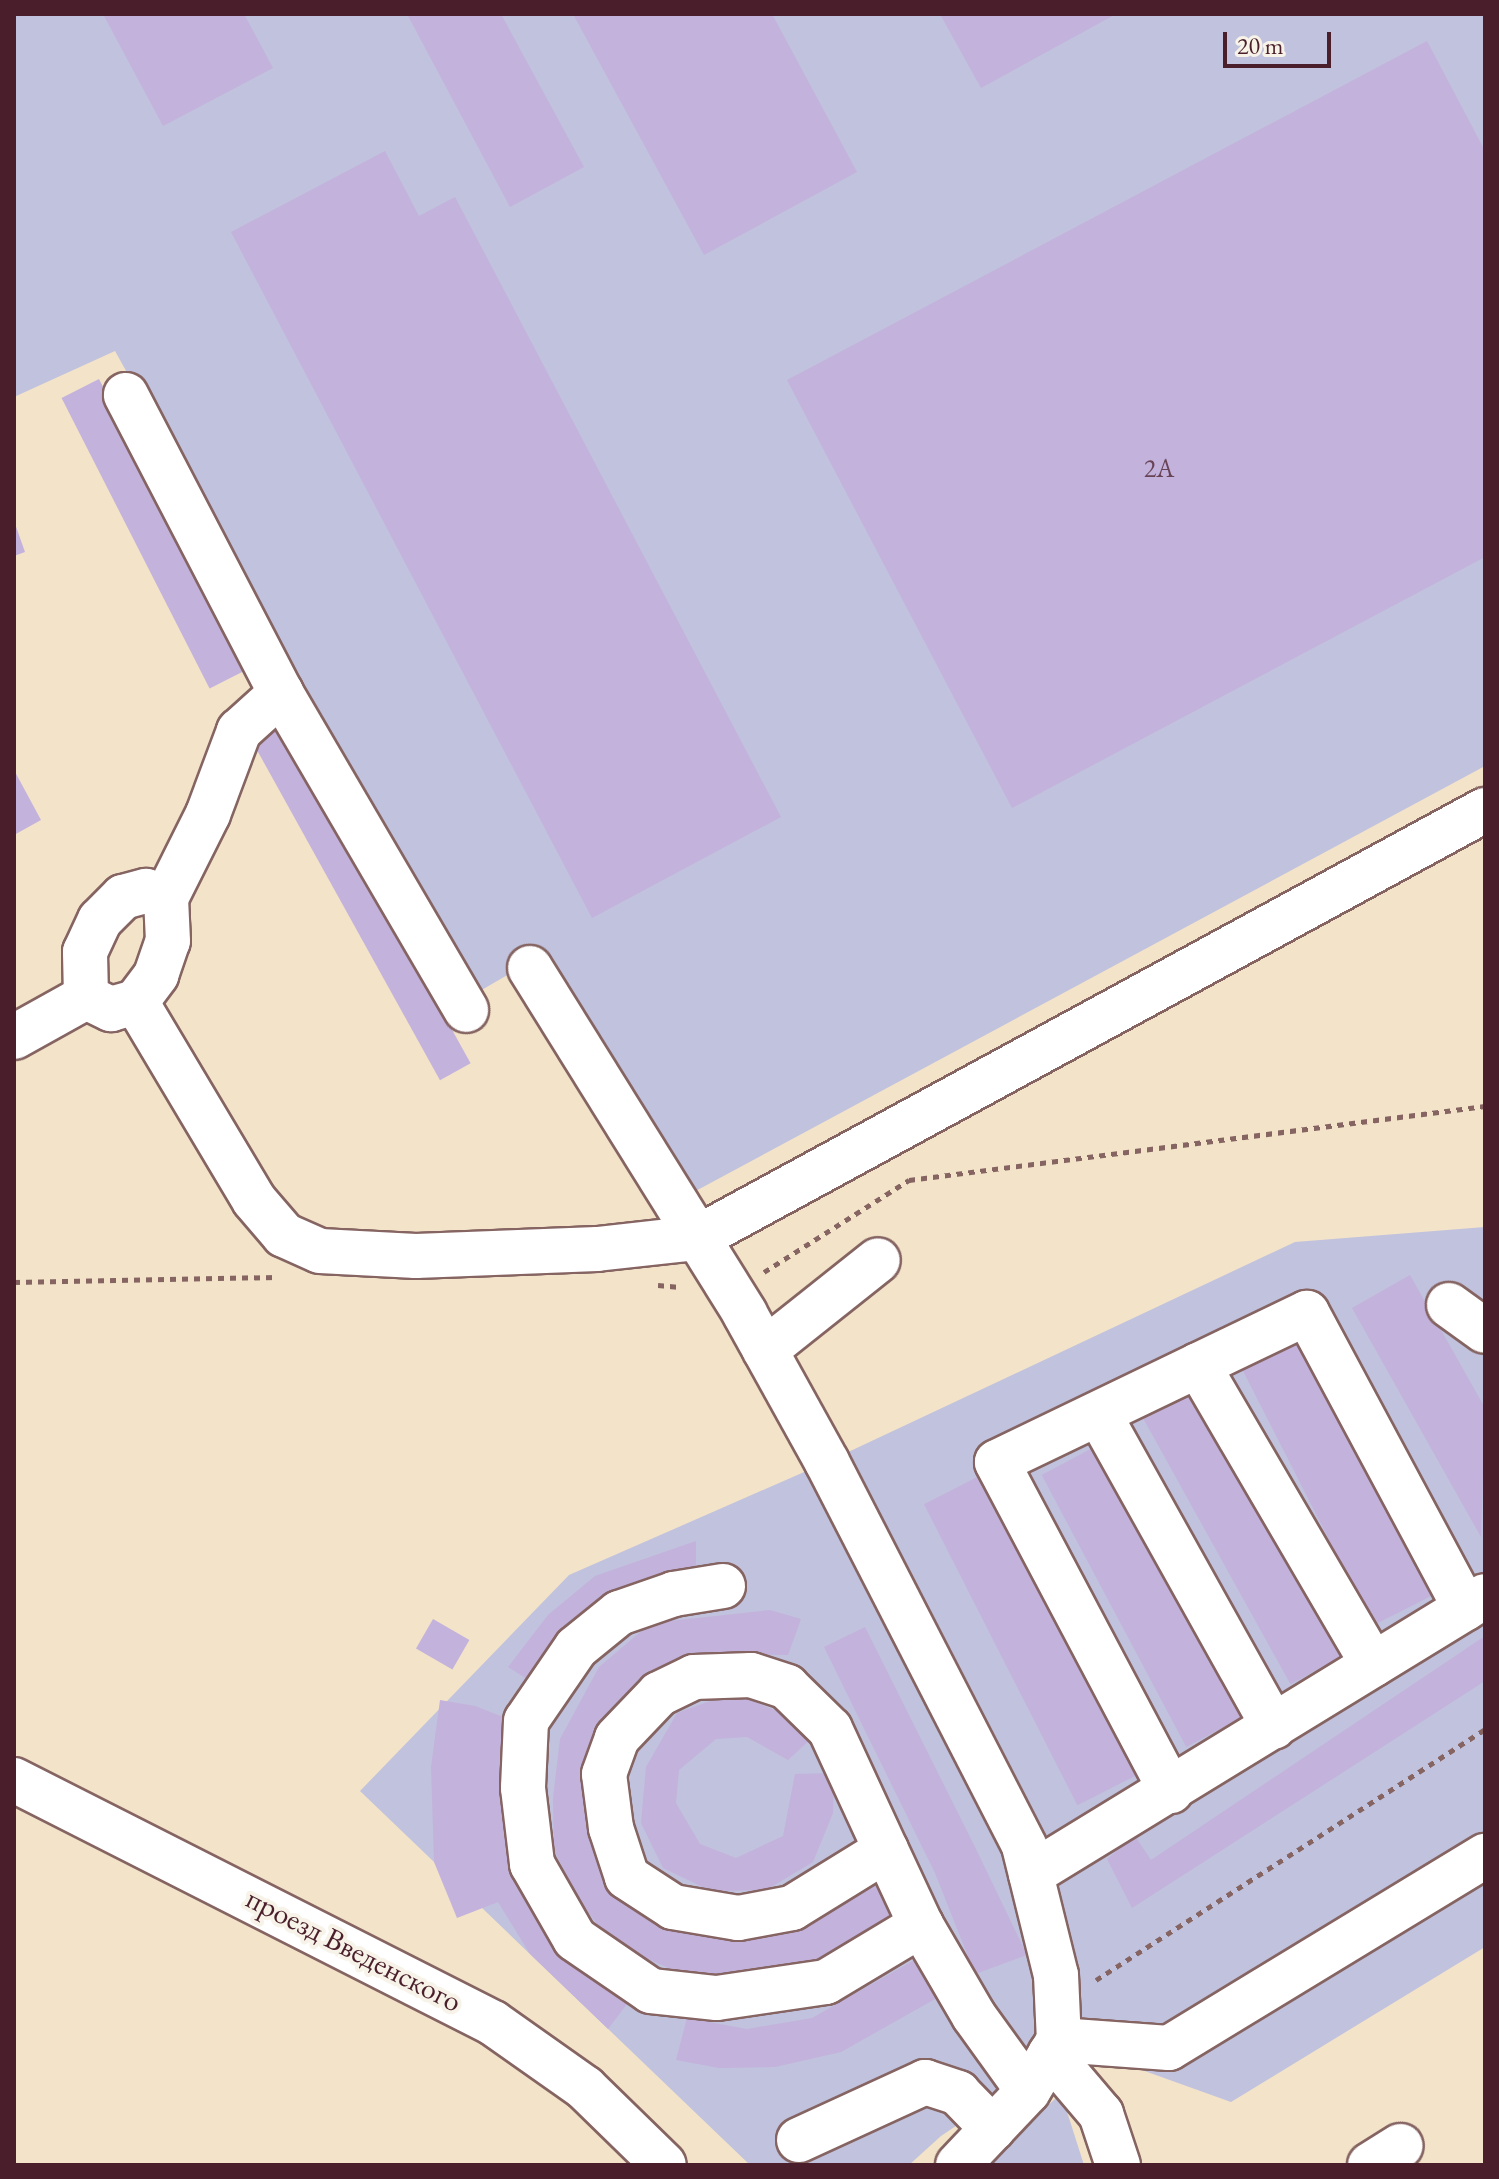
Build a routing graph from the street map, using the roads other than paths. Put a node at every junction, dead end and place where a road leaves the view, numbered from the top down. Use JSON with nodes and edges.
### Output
{"nodes":[{"id":1,"x":126,"y":395,"type":"dead end"},
{"id":2,"x":281,"y":693,"type":"junction"},
{"id":3,"x":1485,"y":810,"type":"edge"},
{"id":4,"x":166,"y":898,"type":"junction"},
{"id":5,"x":530,"y":968,"type":"dead end"},
{"id":6,"x":86,"y":997,"type":"junction"},
{"id":7,"x":136,"y":1002,"type":"junction"},
{"id":8,"x":466,"y":1010,"type":"dead end"},
{"id":9,"x":14,"y":1037,"type":"edge"},
{"id":10,"x":697,"y":1238,"type":"junction"},
{"id":11,"x":878,"y":1260,"type":"dead end"},
{"id":12,"x":1449,"y":1305,"type":"dead end"},
{"id":13,"x":1485,"y":1331,"type":"edge"},
{"id":14,"x":765,"y":1350,"type":"junction"},
{"id":15,"x":1198,"y":1365,"type":"junction"},
{"id":16,"x":1100,"y":1416,"type":"junction"},
{"id":17,"x":723,"y":1586,"type":"dead end"},
{"id":18,"x":1475,"y":1602,"type":"edge"},
{"id":19,"x":1373,"y":1665,"type":"junction"},
{"id":20,"x":1274,"y":1727,"type":"junction"},
{"id":21,"x":14,"y":1780,"type":"edge"},
{"id":22,"x":1171,"y":1791,"type":"junction"},
{"id":23,"x":886,"y":1850,"type":"junction"},
{"id":24,"x":1485,"y":1856,"type":"edge"},
{"id":25,"x":1031,"y":1874,"type":"junction"},
{"id":26,"x":921,"y":1925,"type":"junction"},
{"id":27,"x":1056,"y":2033,"type":"junction"},
{"id":28,"x":1028,"y":2091,"type":"junction"},
{"id":29,"x":993,"y":2129,"type":"junction"},
{"id":30,"x":799,"y":2140,"type":"dead end"},
{"id":31,"x":664,"y":2165,"type":"edge"},
{"id":32,"x":958,"y":2165,"type":"edge"},
{"id":33,"x":1118,"y":2165,"type":"edge"}],
"edges":[{"from":1,"to":2,"type":"street"},
{"from":2,"to":4,"type":"street"},
{"from":2,"to":8,"type":"street"},
{"from":3,"to":10,"type":"street"},
{"from":4,"to":6,"type":"street"},
{"from":4,"to":7,"type":"street"},
{"from":5,"to":10,"type":"street"},
{"from":6,"to":7,"type":"street"},
{"from":6,"to":9,"type":"street"},
{"from":7,"to":10,"type":"street"},
{"from":10,"to":14,"type":"street"},
{"from":11,"to":14,"type":"street"},
{"from":12,"to":13,"type":"street"},
{"from":14,"to":25,"type":"street"},
{"from":15,"to":16,"type":"street"},
{"from":15,"to":18,"type":"street"},
{"from":15,"to":19,"type":"street"},
{"from":16,"to":20,"type":"street"},
{"from":16,"to":22,"type":"street"},
{"from":17,"to":26,"type":"street"},
{"from":18,"to":19,"type":"street"},
{"from":19,"to":20,"type":"street"},
{"from":20,"to":22,"type":"street"},
{"from":21,"to":31,"type":"street","name":"проезд Введенского"},
{"from":22,"to":25,"type":"street"},
{"from":23,"to":23,"type":"street"},
{"from":23,"to":26,"type":"street"},
{"from":24,"to":27,"type":"street"},
{"from":25,"to":27,"type":"street"},
{"from":26,"to":28,"type":"street"},
{"from":27,"to":28,"type":"street"},
{"from":27,"to":33,"type":"street"},
{"from":28,"to":29,"type":"street"},
{"from":29,"to":30,"type":"street"},
{"from":29,"to":32,"type":"street"}]}
